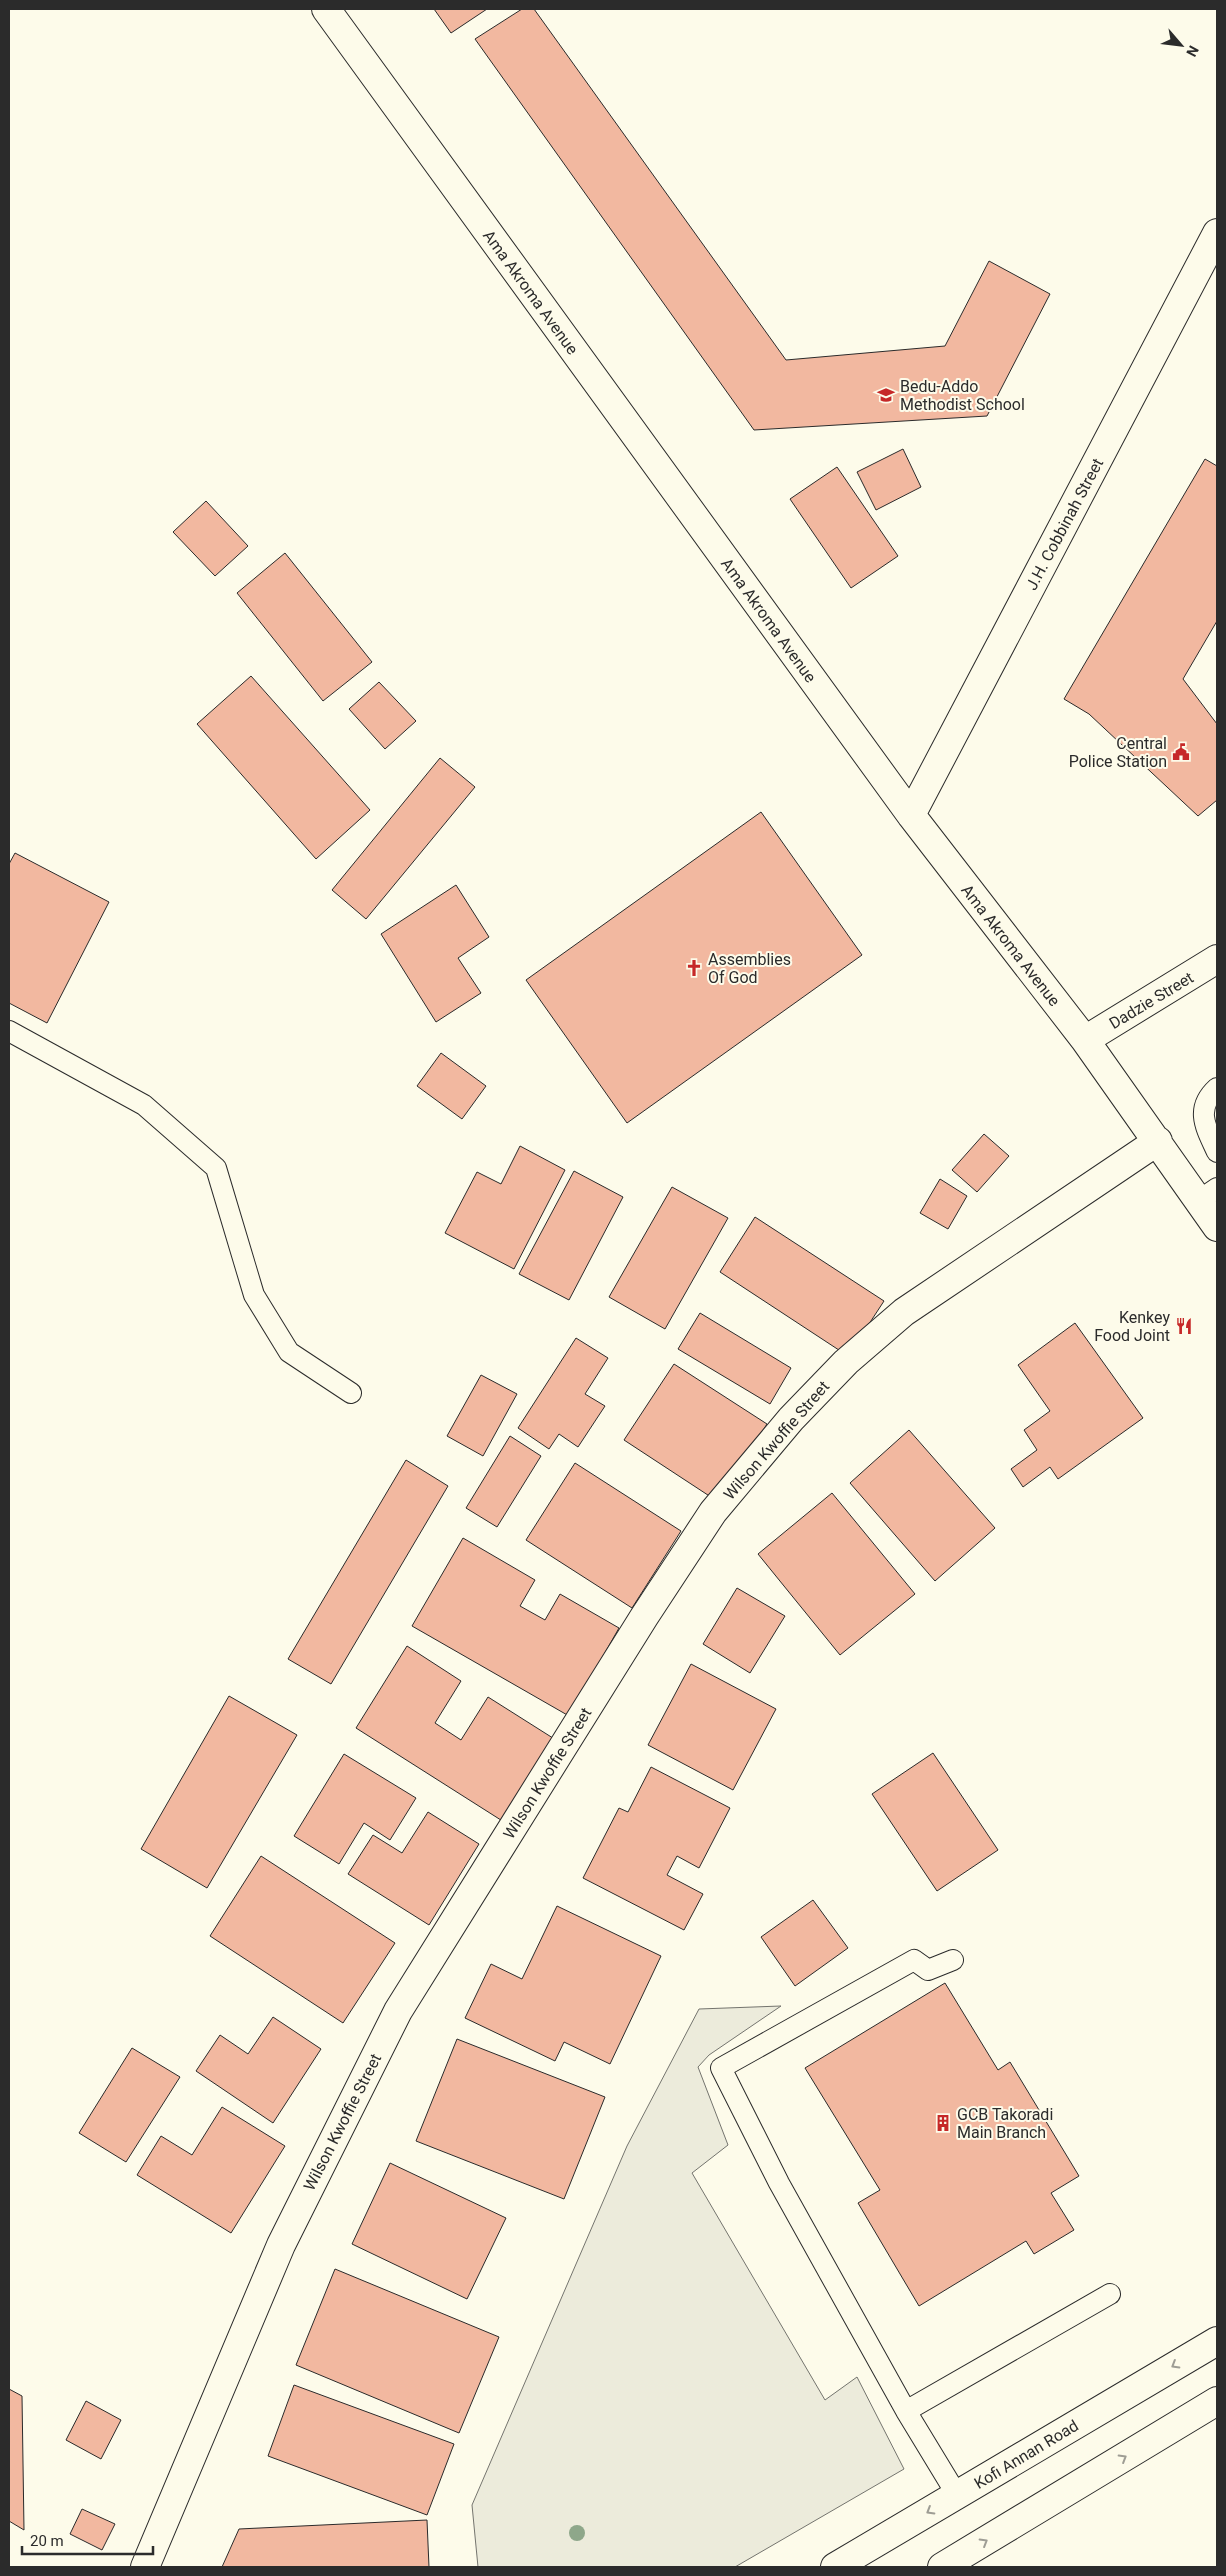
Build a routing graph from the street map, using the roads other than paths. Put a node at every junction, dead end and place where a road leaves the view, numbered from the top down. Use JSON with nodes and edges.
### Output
{"nodes":[{"id":1,"x":326,"y":9,"type":"edge"},
{"id":2,"x":1217,"y":233,"type":"edge"},
{"id":3,"x":911,"y":815,"type":"junction"},
{"id":4,"x":1217,"y":959,"type":"edge"},
{"id":5,"x":9,"y":1032,"type":"edge"},
{"id":6,"x":1084,"y":1040,"type":"junction"},
{"id":7,"x":1217,"y":1088,"type":"edge"},
{"id":8,"x":1158,"y":1142,"type":"junction"},
{"id":9,"x":1217,"y":1152,"type":"edge"},
{"id":10,"x":1207,"y":1194,"type":"edge"},
{"id":11,"x":1217,"y":1227,"type":"edge"},
{"id":12,"x":351,"y":1393,"type":"dead end"},
{"id":13,"x":954,"y":1960,"type":"dead end"},
{"id":14,"x":1110,"y":2294,"type":"dead end"},
{"id":15,"x":1217,"y":2341,"type":"edge"},
{"id":16,"x":1217,"y":2401,"type":"edge"},
{"id":17,"x":906,"y":2411,"type":"junction"},
{"id":18,"x":957,"y":2495,"type":"junction"},
{"id":19,"x":145,"y":2567,"type":"edge"},
{"id":20,"x":835,"y":2567,"type":"edge"},
{"id":21,"x":942,"y":2567,"type":"edge"}],
"edges":[{"from":1,"to":3,"type":"street","name":"Ama Akroma Avenue"},
{"from":2,"to":3,"type":"street","name":"J.H. Cobbinah Street"},
{"from":3,"to":6,"type":"street","name":"Ama Akroma Avenue"},
{"from":4,"to":6,"type":"street","name":"Dadzie Street"},
{"from":5,"to":12,"type":"lane"},
{"from":6,"to":8,"type":"street","name":"Ama Akroma Avenue"},
{"from":7,"to":9,"type":"lane"},
{"from":8,"to":10,"type":"street","name":"Ama Akroma Avenue"},
{"from":8,"to":19,"type":"street","name":"Wilson Kwoffie Street"},
{"from":10,"to":11,"type":"street","name":"Ama Akroma Avenue"},
{"from":13,"to":17,"type":"lane"},
{"from":14,"to":17,"type":"lane"},
{"from":15,"to":18,"type":"street","name":"Kofi Annan Road","one_way":true},
{"from":21,"to":16,"type":"street","one_way":true},
{"from":17,"to":18,"type":"lane"},
{"from":18,"to":20,"type":"street","name":"Kofi Annan Road","one_way":true}]}
